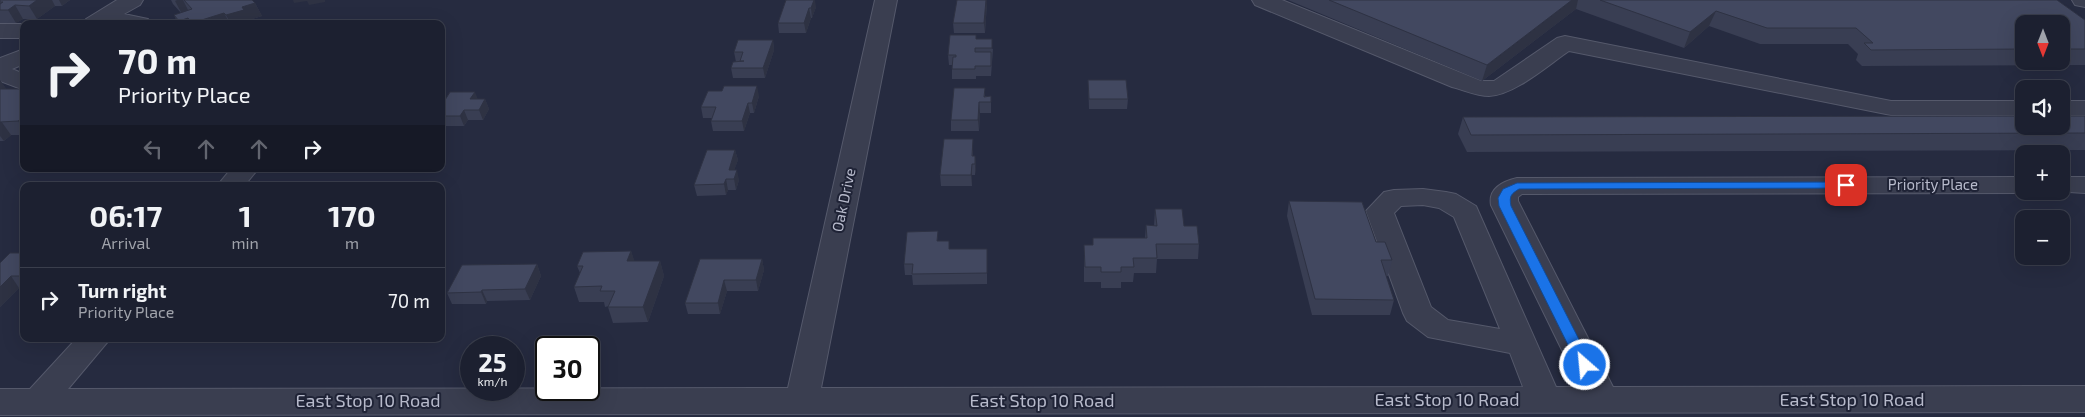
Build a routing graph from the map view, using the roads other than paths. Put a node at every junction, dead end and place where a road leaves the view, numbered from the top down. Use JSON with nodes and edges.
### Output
{"nodes":[{"id":1,"x":132,"y":0,"type":"edge"},
{"id":2,"x":886,"y":0,"type":"edge"},
{"id":3,"x":1263,"y":0,"type":"edge"},
{"id":4,"x":100,"y":20,"type":"edge"},
{"id":5,"x":0,"y":31,"type":"edge"},
{"id":6,"x":20,"y":31,"type":"edge"},
{"id":7,"x":20,"y":58,"type":"edge"},
{"id":8,"x":0,"y":66,"type":"edge"},
{"id":9,"x":0,"y":73,"type":"edge"},
{"id":10,"x":20,"y":81,"type":"edge"},
{"id":11,"x":2015,"y":108,"type":"edge"},
{"id":12,"x":2070,"y":108,"type":"edge"},
{"id":13,"x":2085,"y":108,"type":"edge"},
{"id":14,"x":242,"y":172,"type":"edge"},
{"id":15,"x":234,"y":182,"type":"edge"},
{"id":16,"x":2015,"y":185,"type":"edge"},
{"id":17,"x":2070,"y":185,"type":"edge"},
{"id":18,"x":2085,"y":185,"type":"edge"},
{"id":19,"x":91,"y":342,"type":"edge"},
{"id":20,"x":1520,"y":344,"type":"junction"},
{"id":21,"x":1545,"y":400,"type":"junction"},
{"id":22,"x":1603,"y":400,"type":"junction"},
{"id":23,"x":802,"y":401,"type":"junction"},
{"id":24,"x":0,"y":402,"type":"edge"},
{"id":25,"x":38,"y":402,"type":"junction"},
{"id":26,"x":2081,"y":404,"type":"edge"},
{"id":27,"x":588,"y":409,"type":"edge"}],
"edges":[{"from":1,"to":4,"type":"street"},
{"from":2,"to":23,"type":"street","name":"Oak Drive"},
{"from":3,"to":11,"type":"street"},
{"from":5,"to":6,"type":"street"},
{"from":7,"to":8,"type":"street"},
{"from":9,"to":10,"type":"street"},
{"from":12,"to":13,"type":"street"},
{"from":14,"to":15,"type":"street"},
{"from":16,"to":22,"type":"street","name":"Priority Place"},
{"from":17,"to":18,"type":"street"},
{"from":19,"to":25,"type":"street"},
{"from":20,"to":20,"type":"street"},
{"from":20,"to":21,"type":"street"},
{"from":21,"to":22,"type":"street","name":"East Stop 10 Road"},
{"from":21,"to":23,"type":"street","name":"East Stop 10 Road"},
{"from":22,"to":26,"type":"street","name":"East Stop 10 Road"},
{"from":23,"to":27,"type":"street","name":"East Stop 10 Road"},
{"from":24,"to":25,"type":"street","name":"East Stop 10 Road"},
{"from":25,"to":27,"type":"street","name":"East Stop 10 Road"}]}
